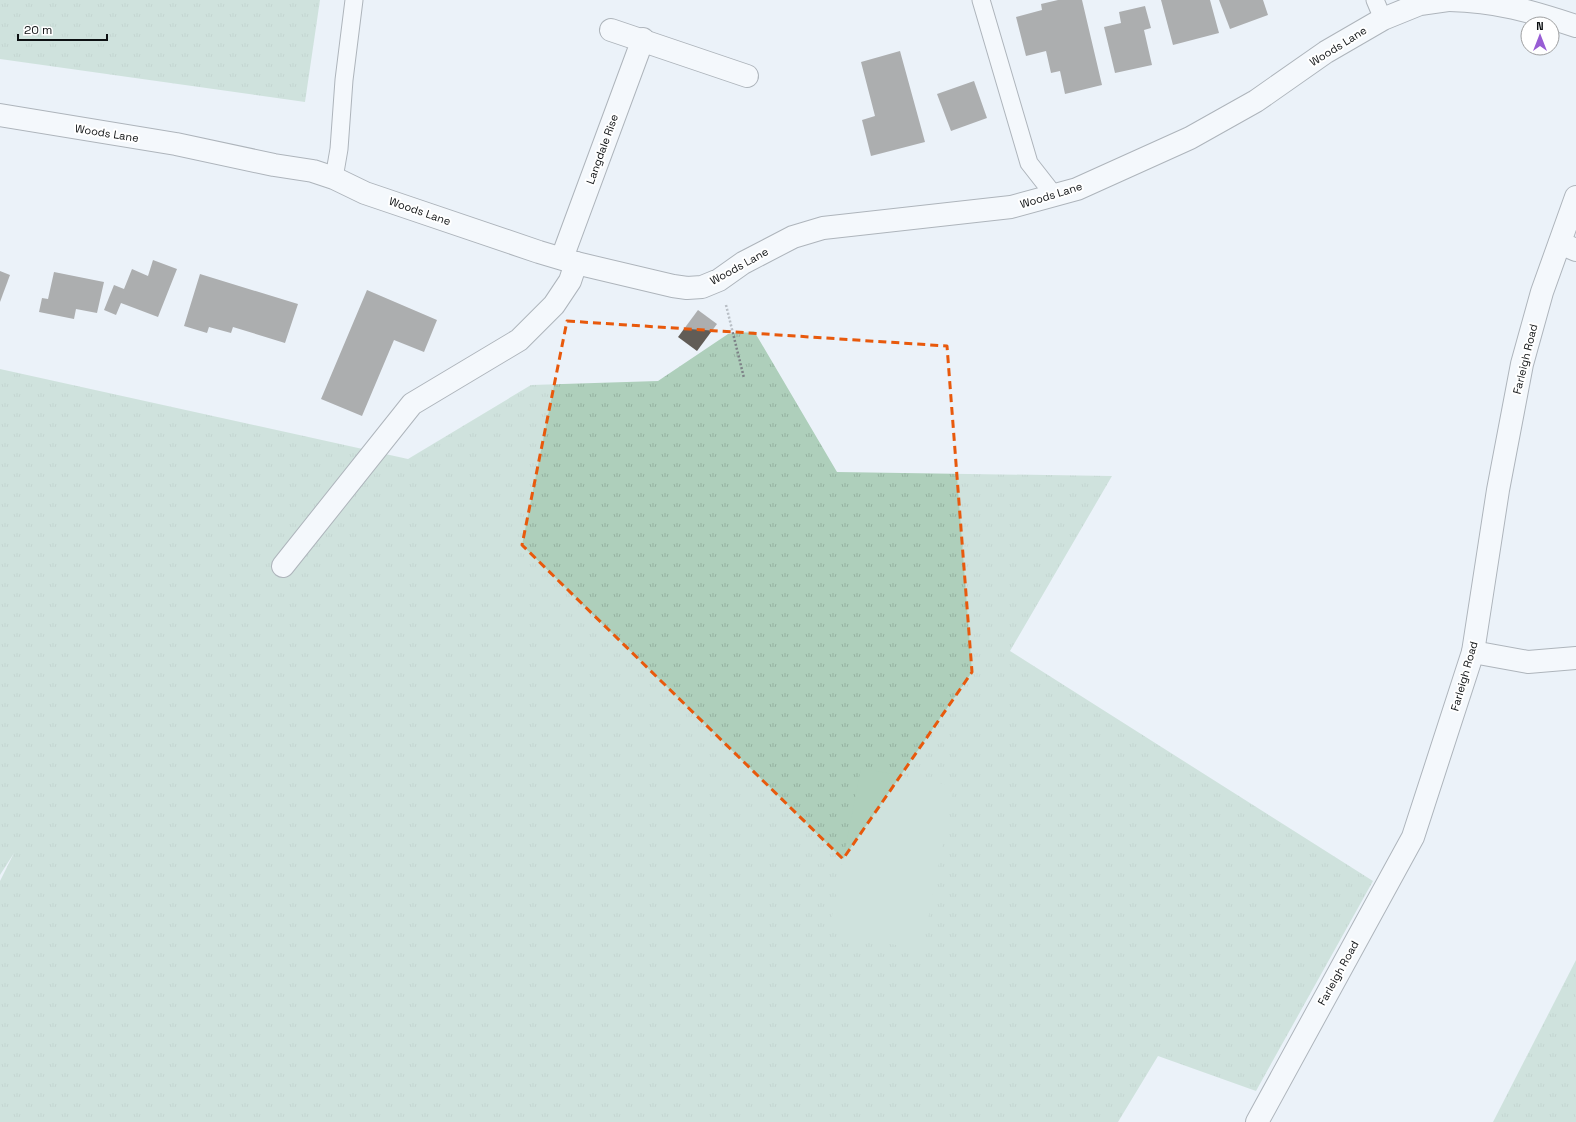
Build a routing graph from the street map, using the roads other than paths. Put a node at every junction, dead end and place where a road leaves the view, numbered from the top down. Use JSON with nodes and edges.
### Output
{"nodes":[{"id":1,"x":354,"y":0,"type":"edge"},
{"id":2,"x":982,"y":0,"type":"edge"},
{"id":3,"x":1448,"y":0,"type":"edge"},
{"id":4,"x":1379,"y":9,"type":"edge"},
{"id":5,"x":1576,"y":26,"type":"edge"},
{"id":6,"x":611,"y":30,"type":"dead end"},
{"id":7,"x":643,"y":39,"type":"junction"},
{"id":8,"x":747,"y":76,"type":"dead end"},
{"id":9,"x":0,"y":115,"type":"edge"},
{"id":10,"x":334,"y":178,"type":"junction"},
{"id":11,"x":1054,"y":195,"type":"junction"},
{"id":12,"x":1576,"y":197,"type":"edge"},
{"id":13,"x":1568,"y":246,"type":"edge"},
{"id":14,"x":569,"y":260,"type":"junction"},
{"id":15,"x":284,"y":566,"type":"dead end"},
{"id":16,"x":1473,"y":652,"type":"junction"},
{"id":17,"x":1576,"y":658,"type":"edge"},
{"id":18,"x":1257,"y":1122,"type":"edge"}],
"edges":[{"from":1,"to":10,"type":"lane"},
{"from":2,"to":11,"type":"lane"},
{"from":3,"to":4,"type":"street","name":"Woods Lane"},
{"from":3,"to":5,"type":"street","name":"Woods Lane"},
{"from":4,"to":11,"type":"street","name":"Woods Lane"},
{"from":6,"to":7,"type":"street"},
{"from":7,"to":8,"type":"street"},
{"from":7,"to":14,"type":"street","name":"Langdale Rise"},
{"from":9,"to":10,"type":"street","name":"Woods Lane"},
{"from":10,"to":14,"type":"street","name":"Woods Lane"},
{"from":11,"to":14,"type":"street","name":"Woods Lane"},
{"from":12,"to":13,"type":"street","name":"Farleigh Road"},
{"from":13,"to":16,"type":"street","name":"Farleigh Road"},
{"from":14,"to":15,"type":"street","name":"Langdale Rise"},
{"from":16,"to":17,"type":"street"},
{"from":16,"to":18,"type":"street","name":"Farleigh Road"}]}
